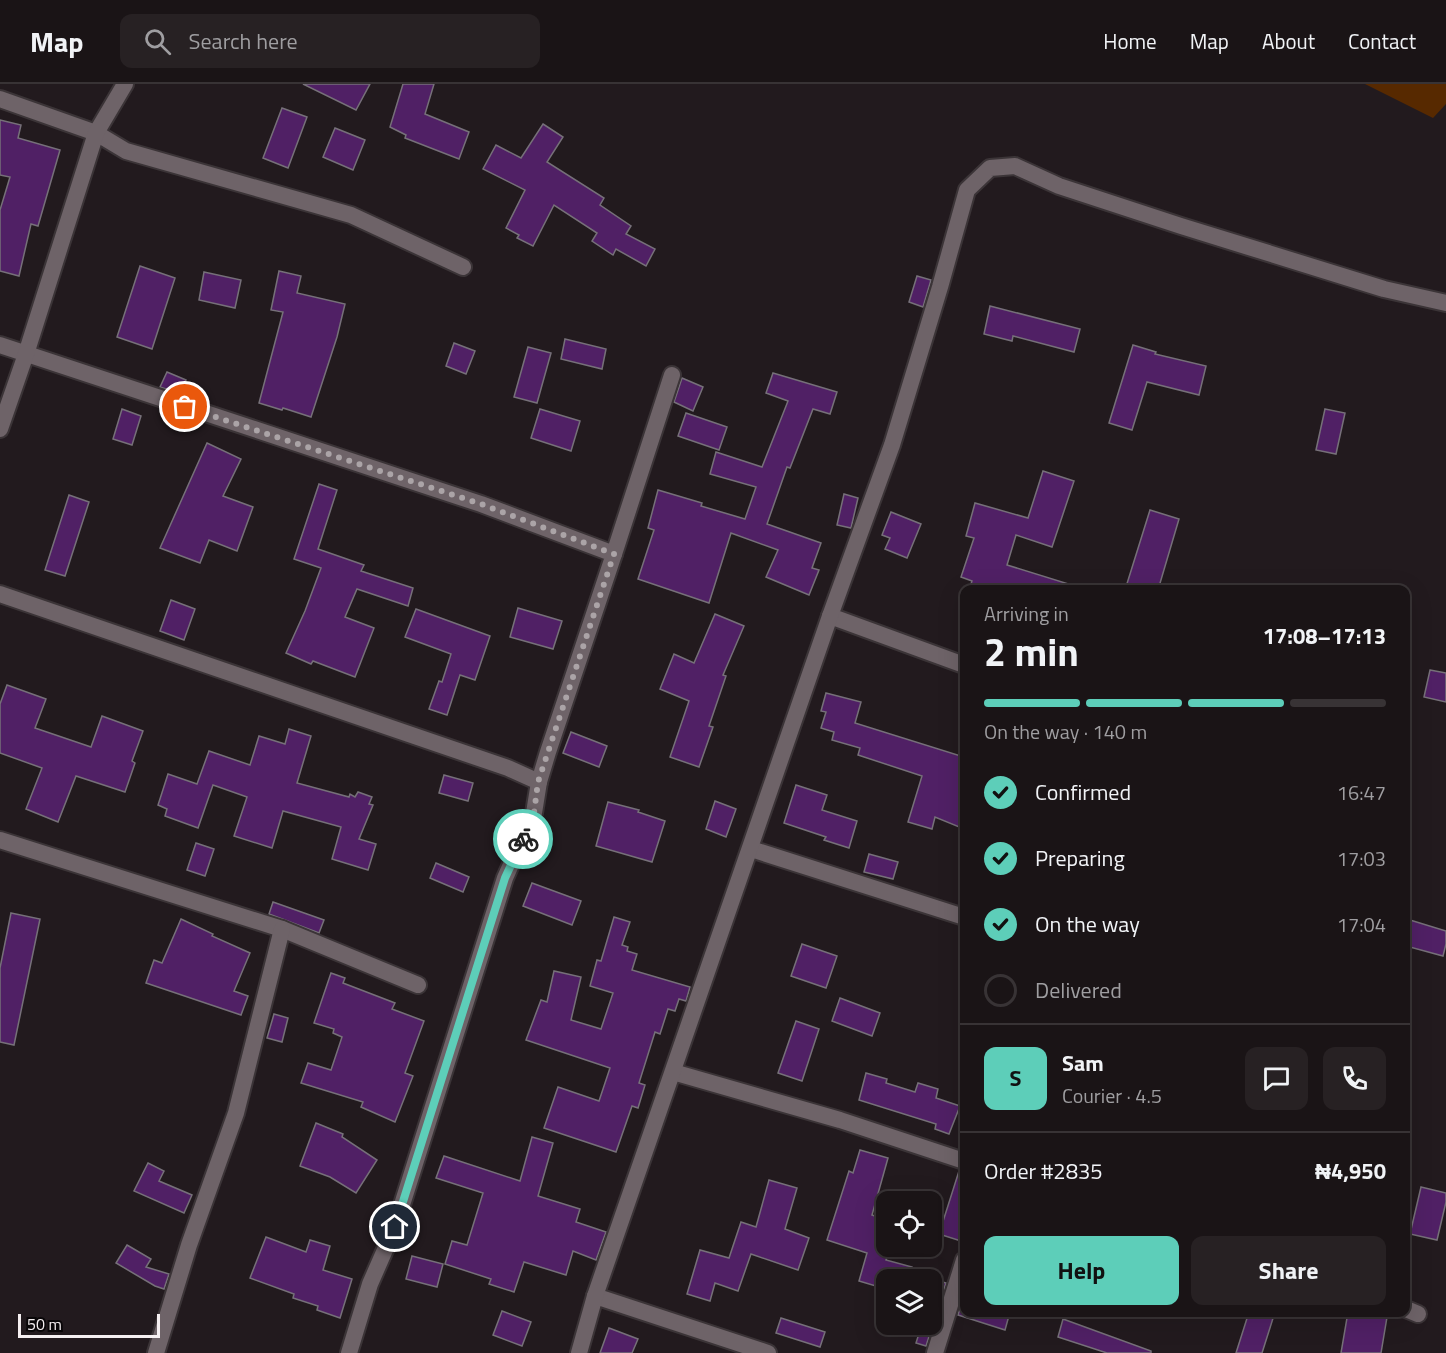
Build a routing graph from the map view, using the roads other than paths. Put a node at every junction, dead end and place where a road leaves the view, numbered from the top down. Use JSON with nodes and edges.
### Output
{"nodes":[{"id":1,"x":126,"y":84,"type":"edge"},
{"id":2,"x":0,"y":99,"type":"edge"},
{"id":3,"x":96,"y":133,"type":"junction"},
{"id":4,"x":463,"y":267,"type":"dead end"},
{"id":5,"x":1446,"y":303,"type":"edge"},
{"id":6,"x":0,"y":345,"type":"edge"},
{"id":7,"x":26,"y":354,"type":"junction"},
{"id":8,"x":672,"y":375,"type":"dead end"},
{"id":9,"x":0,"y":429,"type":"edge"},
{"id":10,"x":614,"y":554,"type":"junction"},
{"id":11,"x":0,"y":594,"type":"edge"},
{"id":12,"x":830,"y":616,"type":"junction"},
{"id":13,"x":960,"y":664,"type":"edge"},
{"id":14,"x":538,"y":782,"type":"junction"},
{"id":15,"x":0,"y":840,"type":"edge"},
{"id":16,"x":751,"y":849,"type":"junction"},
{"id":17,"x":960,"y":916,"type":"edge"},
{"id":18,"x":282,"y":929,"type":"junction"},
{"id":19,"x":418,"y":985,"type":"dead end"},
{"id":20,"x":674,"y":1071,"type":"junction"},
{"id":21,"x":960,"y":1160,"type":"edge"},
{"id":22,"x":960,"y":1273,"type":"edge"},
{"id":23,"x":595,"y":1296,"type":"junction"},
{"id":24,"x":156,"y":1353,"type":"edge"},
{"id":25,"x":349,"y":1353,"type":"edge"},
{"id":26,"x":579,"y":1353,"type":"edge"},
{"id":27,"x":768,"y":1353,"type":"edge"},
{"id":28,"x":935,"y":1353,"type":"edge"}],
"edges":[{"from":1,"to":3,"type":"street"},
{"from":2,"to":3,"type":"street"},
{"from":3,"to":4,"type":"street"},
{"from":3,"to":7,"type":"street"},
{"from":5,"to":12,"type":"street"},
{"from":6,"to":7,"type":"street"},
{"from":7,"to":9,"type":"street"},
{"from":7,"to":10,"type":"street"},
{"from":8,"to":10,"type":"street"},
{"from":10,"to":14,"type":"street"},
{"from":11,"to":14,"type":"street"},
{"from":12,"to":13,"type":"street"},
{"from":12,"to":16,"type":"street"},
{"from":14,"to":25,"type":"street"},
{"from":15,"to":18,"type":"street"},
{"from":16,"to":17,"type":"street"},
{"from":16,"to":20,"type":"street"},
{"from":18,"to":19,"type":"street"},
{"from":18,"to":24,"type":"street"},
{"from":20,"to":21,"type":"street"},
{"from":20,"to":23,"type":"street"},
{"from":22,"to":28,"type":"street"},
{"from":23,"to":26,"type":"street"},
{"from":23,"to":27,"type":"street"}]}
